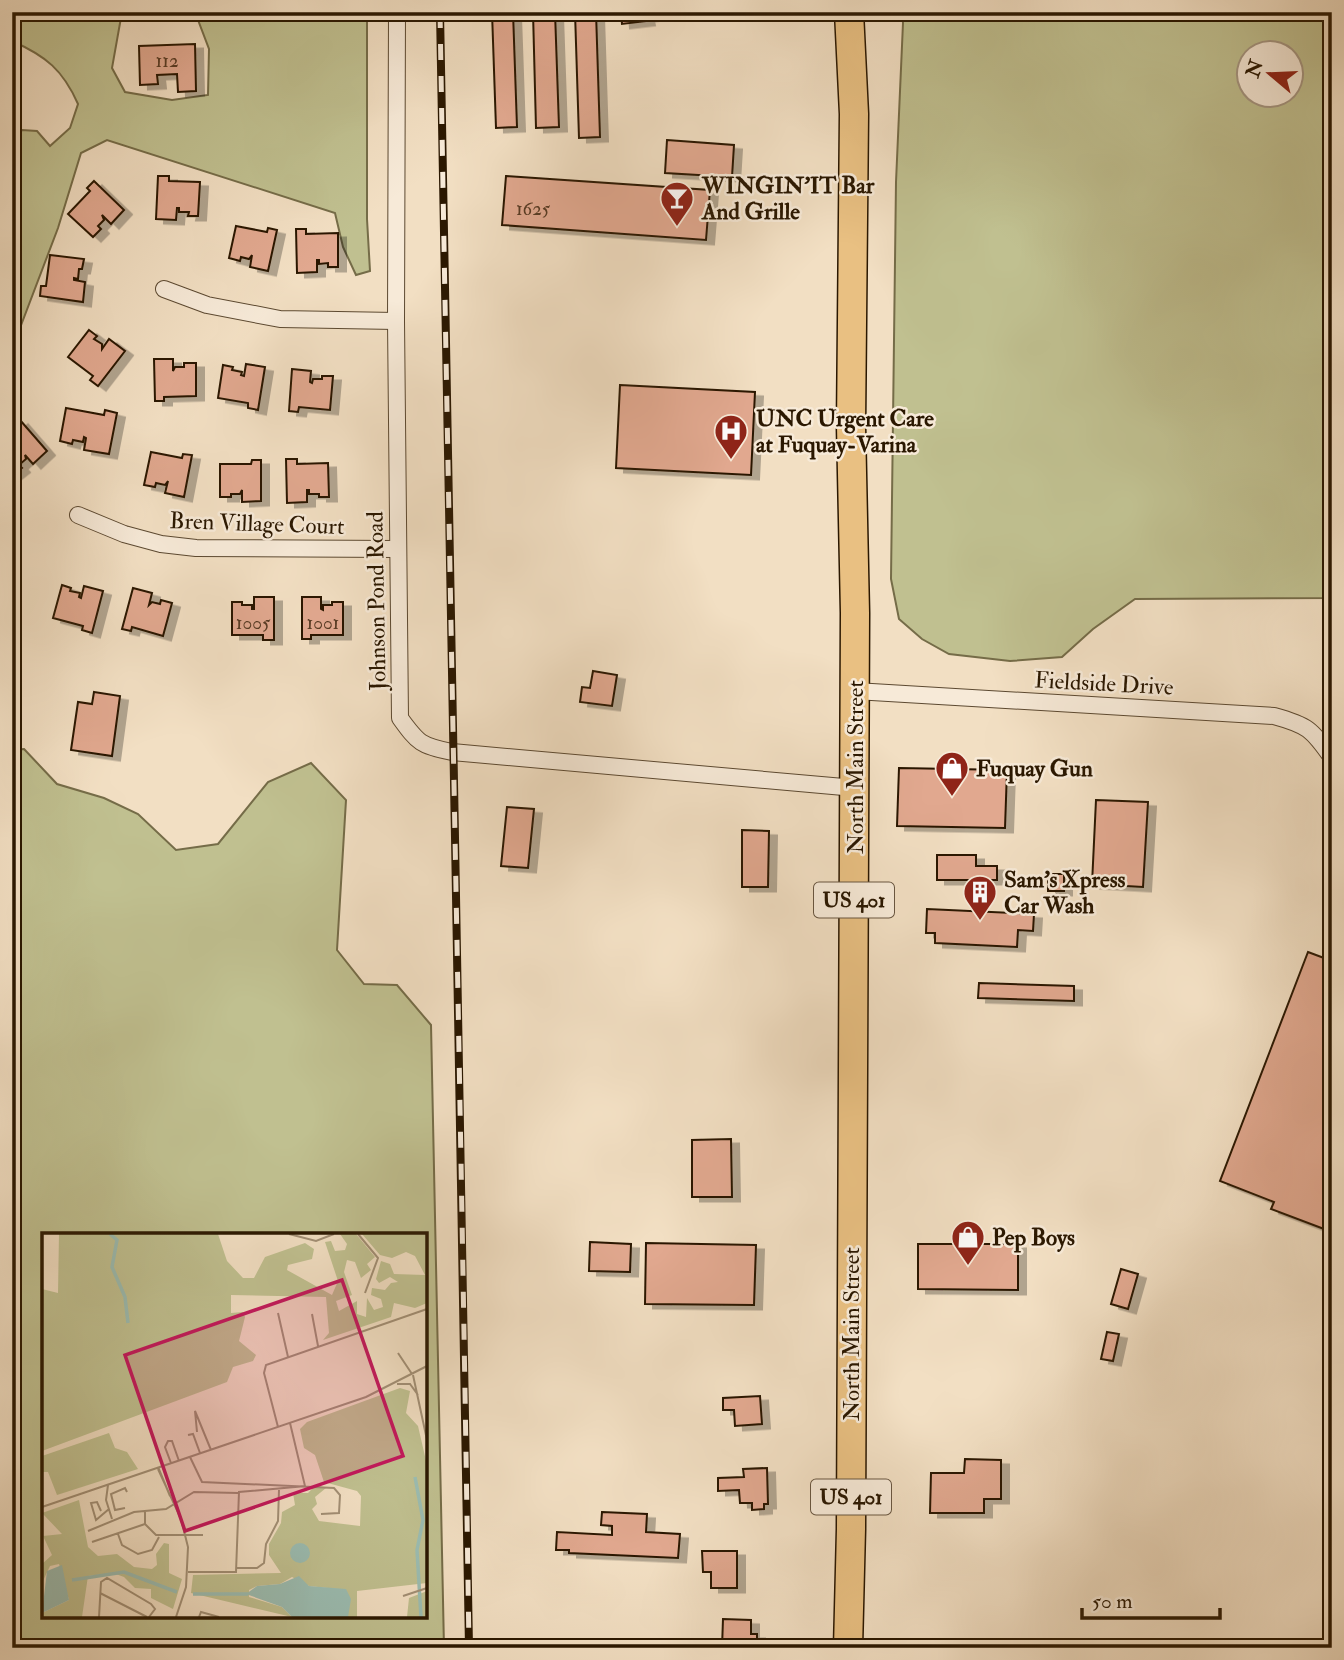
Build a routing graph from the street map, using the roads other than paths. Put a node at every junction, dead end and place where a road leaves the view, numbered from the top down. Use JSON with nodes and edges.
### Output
{"nodes":[{"id":1,"x":397,"y":12,"type":"edge"},
{"id":2,"x":849,"y":12,"type":"edge"},
{"id":3,"x":164,"y":289,"type":"dead end"},
{"id":4,"x":396,"y":321,"type":"junction"},
{"id":5,"x":78,"y":515,"type":"dead end"},
{"id":6,"x":397,"y":549,"type":"junction"},
{"id":7,"x":855,"y":691,"type":"junction"},
{"id":8,"x":1332,"y":758,"type":"edge"},
{"id":9,"x":855,"y":788,"type":"junction"},
{"id":10,"x":848,"y":1648,"type":"edge"}],
"edges":[{"from":1,"to":4,"type":"street","name":"Johnson Pond Road"},
{"from":2,"to":7,"type":"highway","name":"North Main Street","number":"US 401"},
{"from":3,"to":4,"type":"street"},
{"from":4,"to":6,"type":"street","name":"Johnson Pond Road"},
{"from":5,"to":6,"type":"street","name":"Bren Village Court"},
{"from":6,"to":9,"type":"street","name":"Johnson Pond Road"},
{"from":7,"to":8,"type":"street","name":"Fieldside Drive"},
{"from":7,"to":9,"type":"highway","name":"North Main Street","number":"US 401"},
{"from":9,"to":10,"type":"highway","name":"North Main Street","number":"US 401"}]}
